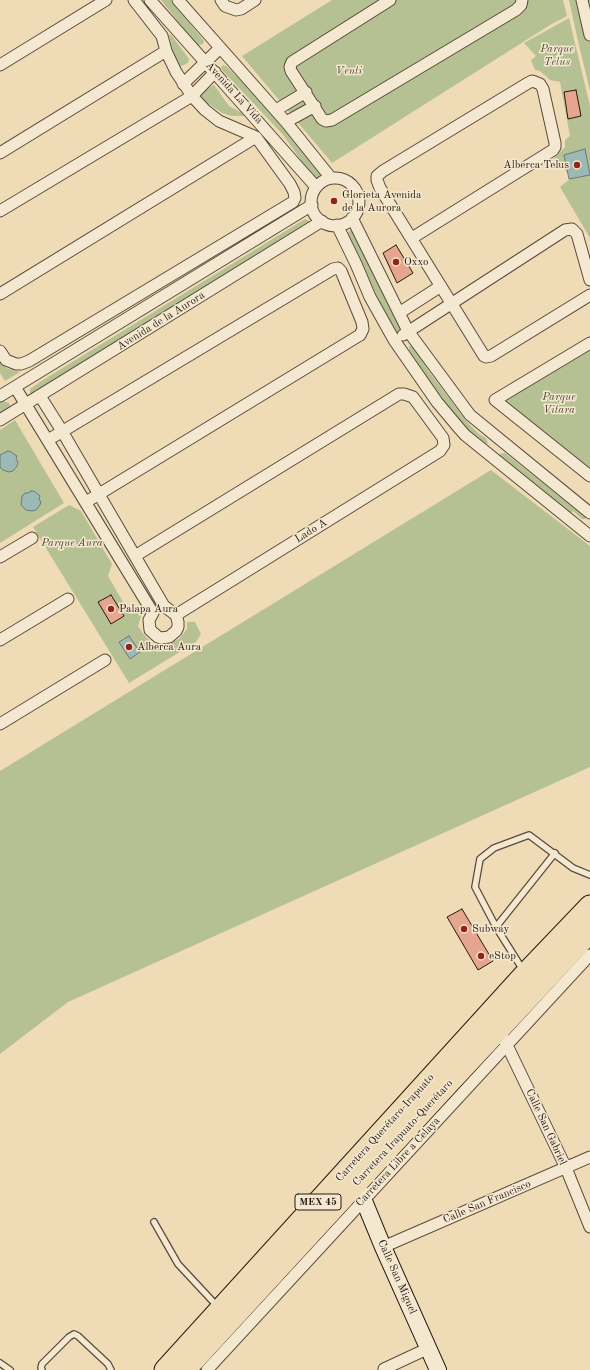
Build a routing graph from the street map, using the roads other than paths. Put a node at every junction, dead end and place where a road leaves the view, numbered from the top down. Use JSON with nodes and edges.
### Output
{"nodes":[{"id":1,"x":106,"y":0,"type":"edge"},
{"id":2,"x":134,"y":0,"type":"edge"},
{"id":3,"x":150,"y":0,"type":"edge"},
{"id":4,"x":178,"y":0,"type":"edge"},
{"id":5,"x":220,"y":0,"type":"edge"},
{"id":6,"x":255,"y":0,"type":"edge"},
{"id":7,"x":390,"y":0,"type":"edge"},
{"id":8,"x":522,"y":0,"type":"edge"},
{"id":9,"x":582,"y":0,"type":"edge"},
{"id":10,"x":590,"y":36,"type":"edge"},
{"id":11,"x":220,"y":48,"type":"junction"},
{"id":12,"x":166,"y":51,"type":"junction"},
{"id":13,"x":206,"y":62,"type":"junction"},
{"id":14,"x":0,"y":65,"type":"edge"},
{"id":15,"x":215,"y":72,"type":"junction"},
{"id":16,"x":183,"y":84,"type":"junction"},
{"id":17,"x":306,"y":92,"type":"junction"},
{"id":18,"x":192,"y":96,"type":"junction"},
{"id":19,"x":315,"y":106,"type":"junction"},
{"id":20,"x":276,"y":110,"type":"junction"},
{"id":21,"x":286,"y":122,"type":"junction"},
{"id":22,"x":256,"y":137,"type":"junction"},
{"id":23,"x":0,"y":153,"type":"edge"},
{"id":24,"x":331,"y":178,"type":"junction"},
{"id":25,"x":316,"y":187,"type":"junction"},
{"id":26,"x":312,"y":205,"type":"junction"},
{"id":27,"x":0,"y":210,"type":"edge"},
{"id":28,"x":352,"y":218,"type":"junction"},
{"id":29,"x":322,"y":221,"type":"junction"},
{"id":30,"x":337,"y":225,"type":"junction"},
{"id":31,"x":412,"y":238,"type":"junction"},
{"id":32,"x":590,"y":280,"type":"edge"},
{"id":33,"x":441,"y":286,"type":"junction"},
{"id":34,"x":0,"y":294,"type":"edge"},
{"id":35,"x":590,"y":295,"type":"edge"},
{"id":36,"x":451,"y":304,"type":"junction"},
{"id":37,"x":399,"y":313,"type":"junction"},
{"id":38,"x":408,"y":331,"type":"junction"},
{"id":39,"x":394,"y":340,"type":"junction"},
{"id":40,"x":590,"y":343,"type":"edge"},
{"id":41,"x":0,"y":351,"type":"edge"},
{"id":42,"x":15,"y":387,"type":"junction"},
{"id":43,"x":0,"y":396,"type":"edge"},
{"id":44,"x":40,"y":396,"type":"junction"},
{"id":45,"x":26,"y":404,"type":"junction"},
{"id":46,"x":0,"y":420,"type":"edge"},
{"id":47,"x":62,"y":431,"type":"junction"},
{"id":48,"x":497,"y":438,"type":"junction"},
{"id":49,"x":48,"y":440,"type":"junction"},
{"id":50,"x":486,"y":452,"type":"junction"},
{"id":51,"x":590,"y":476,"type":"edge"},
{"id":52,"x":99,"y":494,"type":"junction"},
{"id":53,"x":86,"y":502,"type":"junction"},
{"id":54,"x":590,"y":513,"type":"edge"},
{"id":55,"x":590,"y":536,"type":"edge"},
{"id":56,"x":32,"y":538,"type":"dead end"},
{"id":57,"x":135,"y":556,"type":"junction"},
{"id":58,"x":0,"y":557,"type":"edge"},
{"id":59,"x":68,"y":599,"type":"dead end"},
{"id":60,"x":176,"y":615,"type":"junction"},
{"id":61,"x":0,"y":640,"type":"edge"},
{"id":62,"x":105,"y":660,"type":"dead end"},
{"id":63,"x":0,"y":724,"type":"edge"},
{"id":64,"x":555,"y":853,"type":"junction"},
{"id":65,"x":590,"y":875,"type":"edge"},
{"id":66,"x":590,"y":906,"type":"edge"},
{"id":67,"x":496,"y":927,"type":"junction"},
{"id":68,"x":590,"y":932,"type":"edge"},
{"id":69,"x":590,"y":954,"type":"edge"},
{"id":70,"x":525,"y":974,"type":"junction"},
{"id":71,"x":504,"y":1037,"type":"junction"},
{"id":72,"x":590,"y":1157,"type":"edge"},
{"id":73,"x":566,"y":1168,"type":"junction"},
{"id":74,"x":360,"y":1192,"type":"junction"},
{"id":75,"x":154,"y":1222,"type":"dead end"},
{"id":76,"x":590,"y":1226,"type":"edge"},
{"id":77,"x":383,"y":1247,"type":"junction"},
{"id":78,"x":220,"y":1310,"type":"junction"},
{"id":79,"x":429,"y":1348,"type":"junction"},
{"id":80,"x":209,"y":1357,"type":"edge"},
{"id":81,"x":0,"y":1363,"type":"edge"},
{"id":82,"x":7,"y":1369,"type":"edge"},
{"id":83,"x":384,"y":1369,"type":"dead end"},
{"id":84,"x":42,"y":1370,"type":"edge"},
{"id":85,"x":111,"y":1370,"type":"edge"},
{"id":86,"x":165,"y":1370,"type":"edge"},
{"id":87,"x":185,"y":1370,"type":"edge"},
{"id":88,"x":438,"y":1370,"type":"edge"}],
"edges":[{"from":1,"to":14,"type":"street"},
{"from":2,"to":12,"type":"street"},
{"from":3,"to":13,"type":"street","name":"Avenida La Vida"},
{"from":4,"to":11,"type":"street","name":"Avenida La Vida"},
{"from":5,"to":6,"type":"street"},
{"from":7,"to":17,"type":"street"},
{"from":8,"to":19,"type":"street"},
{"from":9,"to":10,"type":"street"},
{"from":11,"to":13,"type":"street"},
{"from":11,"to":20,"type":"street","name":"Avenida La Vida"},
{"from":12,"to":16,"type":"street"},
{"from":12,"to":23,"type":"street"},
{"from":13,"to":15,"type":"street","name":"Avenida La Vida"},
{"from":13,"to":16,"type":"street"},
{"from":15,"to":18,"type":"street"},
{"from":15,"to":25,"type":"street","name":"Avenida La Vida"},
{"from":16,"to":18,"type":"street"},
{"from":17,"to":19,"type":"street"},
{"from":17,"to":20,"type":"street"},
{"from":18,"to":22,"type":"street"},
{"from":18,"to":27,"type":"street"},
{"from":19,"to":21,"type":"street"},
{"from":20,"to":21,"type":"street","name":"Avenida La Vida"},
{"from":21,"to":24,"type":"street","name":"Avenida La Vida"},
{"from":22,"to":34,"type":"street"},
{"from":22,"to":41,"type":"street"},
{"from":24,"to":25,"type":"street"},
{"from":24,"to":28,"type":"street"},
{"from":25,"to":26,"type":"street"},
{"from":26,"to":29,"type":"street"},
{"from":26,"to":42,"type":"street","name":"Avenida de la Aurora"},
{"from":28,"to":30,"type":"street"},
{"from":28,"to":37,"type":"street"},
{"from":29,"to":30,"type":"street"},
{"from":29,"to":44,"type":"street","name":"Avenida de la Aurora"},
{"from":30,"to":39,"type":"street"},
{"from":31,"to":31,"type":"street"},
{"from":31,"to":33,"type":"street"},
{"from":32,"to":36,"type":"street"},
{"from":33,"to":36,"type":"street"},
{"from":33,"to":37,"type":"street"},
{"from":35,"to":36,"type":"street"},
{"from":36,"to":38,"type":"street"},
{"from":37,"to":38,"type":"street"},
{"from":38,"to":39,"type":"street"},
{"from":38,"to":48,"type":"street"},
{"from":39,"to":50,"type":"street"},
{"from":40,"to":51,"type":"street"},
{"from":42,"to":43,"type":"street","name":"Avenida de la Aurora"},
{"from":42,"to":45,"type":"street"},
{"from":44,"to":45,"type":"street","name":"Avenida de la Aurora"},
{"from":44,"to":47,"type":"street"},
{"from":45,"to":46,"type":"street","name":"Avenida de la Aurora"},
{"from":45,"to":49,"type":"street"},
{"from":47,"to":49,"type":"street"},
{"from":47,"to":52,"type":"street"},
{"from":47,"to":52,"type":"street"},
{"from":48,"to":50,"type":"street"},
{"from":48,"to":54,"type":"street"},
{"from":49,"to":53,"type":"street"},
{"from":50,"to":55,"type":"street"},
{"from":52,"to":53,"type":"street"},
{"from":52,"to":57,"type":"street"},
{"from":53,"to":60,"type":"street"},
{"from":56,"to":58,"type":"street"},
{"from":57,"to":60,"type":"street"},
{"from":57,"to":60,"type":"street","name":"Lado A"},
{"from":59,"to":61,"type":"street"},
{"from":62,"to":63,"type":"street"},
{"from":64,"to":65,"type":"lane"},
{"from":64,"to":67,"type":"lane"},
{"from":64,"to":67,"type":"lane"},
{"from":66,"to":70,"type":"highway","name":"Carretera Querétaro-Irapuato","number":"MEX 45"},
{"from":67,"to":70,"type":"lane"},
{"from":68,"to":71,"type":"highway","name":"Carretera Irapuato-Querétaro","number":"MEX 45"},
{"from":69,"to":71,"type":"street"},
{"from":70,"to":78,"type":"highway","name":"Carretera Querétaro-Irapuato","number":"MEX 45"},
{"from":71,"to":73,"type":"street","name":"Calle San Gabriel"},
{"from":71,"to":74,"type":"highway","name":"Carretera Irapuato-Querétaro","number":"MEX 45"},
{"from":72,"to":73,"type":"street","name":"Calle San Francisco"},
{"from":73,"to":76,"type":"street","name":"Calle San Gabriel"},
{"from":73,"to":77,"type":"street","name":"Calle San Francisco"},
{"from":74,"to":77,"type":"street","name":"Calle San Miguel"},
{"from":74,"to":80,"type":"highway","name":"Carretera Irapuato-Querétaro","number":"MEX 45"},
{"from":75,"to":78,"type":"lane"},
{"from":77,"to":79,"type":"street","name":"Calle San Miguel"},
{"from":78,"to":80,"type":"highway","name":"Carretera Querétaro-Irapuato","number":"MEX 45"},
{"from":79,"to":83,"type":"street"},
{"from":79,"to":88,"type":"street","name":"Calle San Miguel"},
{"from":80,"to":86,"type":"highway","name":"Carretera Querétaro-Irapuato","number":"MEX 45"},
{"from":80,"to":87,"type":"highway","name":"Carretera Irapuato-Querétaro","number":"MEX 45"},
{"from":81,"to":82,"type":"lane"},
{"from":84,"to":85,"type":"lane"}]}
